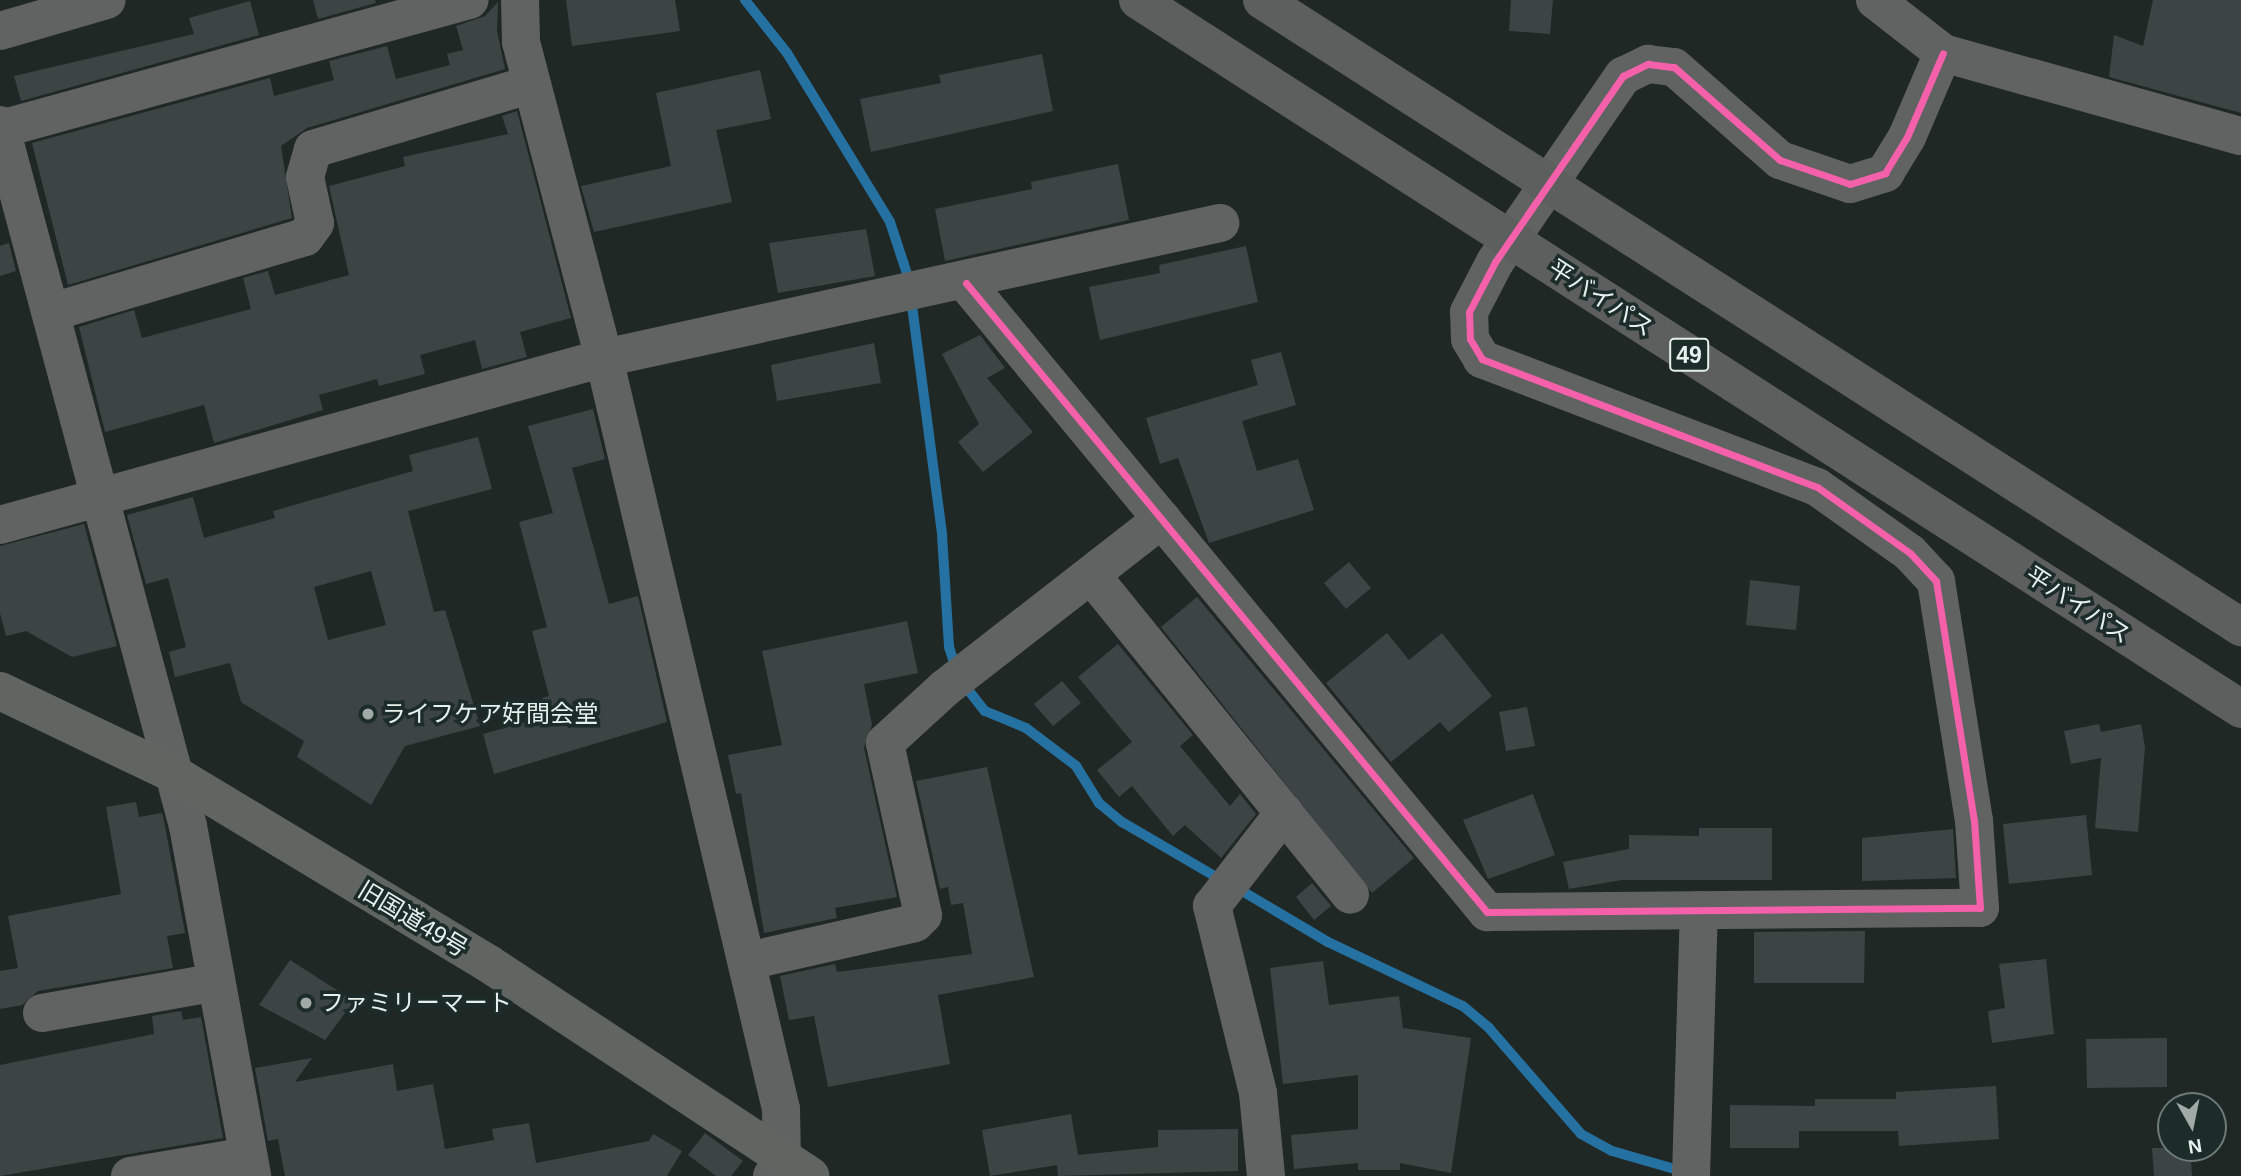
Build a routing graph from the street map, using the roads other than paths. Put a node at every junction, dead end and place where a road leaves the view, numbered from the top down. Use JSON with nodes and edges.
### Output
{"nodes":[{"id":1,"x":107,"y":0,"type":"edge"},
{"id":2,"x":470,"y":0,"type":"edge"},
{"id":3,"x":520,"y":0,"type":"edge"},
{"id":4,"x":1138,"y":0,"type":"edge"},
{"id":5,"x":1262,"y":0,"type":"edge"},
{"id":6,"x":1875,"y":0,"type":"edge"},
{"id":7,"x":0,"y":31,"type":"edge"},
{"id":8,"x":1942,"y":53,"type":"junction"},
{"id":9,"x":532,"y":84,"type":"junction"},
{"id":10,"x":1,"y":127,"type":"edge"},
{"id":11,"x":2241,"y":136,"type":"edge"},
{"id":12,"x":12,"y":210,"type":"edge"},
{"id":13,"x":1220,"y":223,"type":"dead end"},
{"id":14,"x":966,"y":283,"type":"junction"},
{"id":15,"x":52,"y":312,"type":"junction"},
{"id":16,"x":604,"y":358,"type":"junction"},
{"id":17,"x":104,"y":498,"type":"junction"},
{"id":18,"x":1162,"y":519,"type":"junction"},
{"id":19,"x":0,"y":525,"type":"edge"},
{"id":20,"x":1092,"y":576,"type":"junction"},
{"id":21,"x":2241,"y":627,"type":"edge"},
{"id":22,"x":0,"y":691,"type":"edge"},
{"id":23,"x":2241,"y":709,"type":"edge"},
{"id":24,"x":174,"y":774,"type":"junction"},
{"id":25,"x":1284,"y":813,"type":"junction"},
{"id":26,"x":1350,"y":895,"type":"dead end"},
{"id":27,"x":1699,"y":910,"type":"junction"},
{"id":28,"x":748,"y":961,"type":"junction"},
{"id":29,"x":213,"y":983,"type":"junction"},
{"id":30,"x":42,"y":1013,"type":"dead end"},
{"id":31,"x":250,"y":1166,"type":"edge"},
{"id":32,"x":788,"y":1170,"type":"edge"},
{"id":33,"x":1691,"y":1170,"type":"edge"},
{"id":34,"x":130,"y":1176,"type":"edge"},
{"id":35,"x":1266,"y":1176,"type":"edge"}],
"edges":[{"from":1,"to":7,"type":"street"},
{"from":2,"to":10,"type":"street"},
{"from":3,"to":9,"type":"street"},
{"from":4,"to":23,"type":"highway","name":"平バイパス","number":"49"},
{"from":5,"to":21,"type":"highway"},
{"from":6,"to":8,"type":"street"},
{"from":8,"to":11,"type":"street"},
{"from":8,"to":27,"type":"street"},
{"from":9,"to":15,"type":"street"},
{"from":9,"to":16,"type":"street"},
{"from":10,"to":12,"type":"street"},
{"from":12,"to":15,"type":"street"},
{"from":13,"to":14,"type":"street"},
{"from":14,"to":16,"type":"street"},
{"from":14,"to":18,"type":"street"},
{"from":15,"to":17,"type":"street"},
{"from":16,"to":17,"type":"street"},
{"from":16,"to":28,"type":"street"},
{"from":17,"to":19,"type":"street"},
{"from":17,"to":24,"type":"street"},
{"from":18,"to":20,"type":"street"},
{"from":18,"to":27,"type":"street"},
{"from":20,"to":25,"type":"street"},
{"from":20,"to":28,"type":"street"},
{"from":22,"to":24,"type":"street","name":"旧国道49号"},
{"from":24,"to":29,"type":"street"},
{"from":24,"to":32,"type":"street","name":"旧国道49号"},
{"from":25,"to":26,"type":"street"},
{"from":25,"to":35,"type":"street"},
{"from":27,"to":33,"type":"street"},
{"from":28,"to":32,"type":"street"},
{"from":29,"to":30,"type":"street"},
{"from":29,"to":31,"type":"street"},
{"from":31,"to":34,"type":"street"}]}
